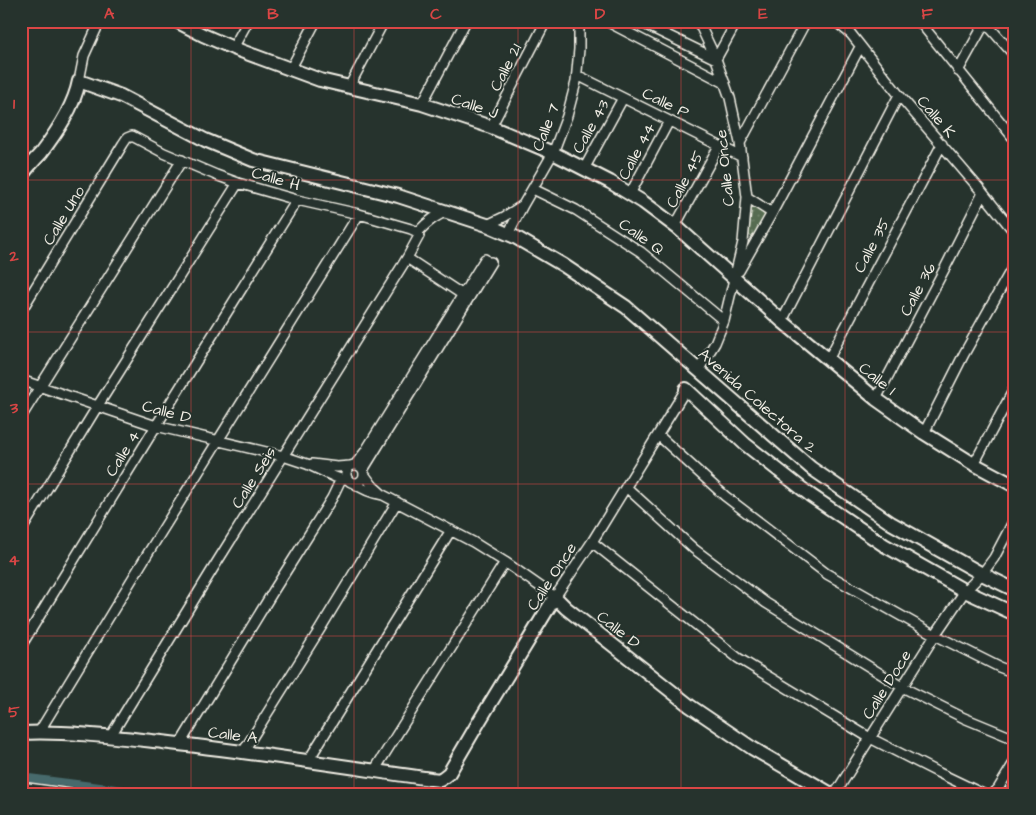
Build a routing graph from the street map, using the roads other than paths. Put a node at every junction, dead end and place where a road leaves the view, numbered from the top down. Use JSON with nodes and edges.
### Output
{"nodes":[{"id":1,"x":100,"y":21,"type":"edge"},
{"id":2,"x":248,"y":21,"type":"edge"},
{"id":3,"x":316,"y":21,"type":"edge"},
{"id":4,"x":384,"y":21,"type":"edge"},
{"id":5,"x":466,"y":21,"type":"edge"},
{"id":6,"x":546,"y":21,"type":"edge"},
{"id":7,"x":579,"y":21,"type":"edge"},
{"id":8,"x":606,"y":21,"type":"edge"},
{"id":9,"x":638,"y":21,"type":"edge"},
{"id":10,"x":698,"y":21,"type":"edge"},
{"id":11,"x":737,"y":21,"type":"edge"},
{"id":12,"x":806,"y":21,"type":"edge"},
{"id":13,"x":919,"y":21,"type":"edge"},
{"id":14,"x":179,"y":22,"type":"edge"},
{"id":15,"x":836,"y":22,"type":"edge"},
{"id":16,"x":986,"y":22,"type":"edge"},
{"id":17,"x":860,"y":47,"type":"junction"},
{"id":18,"x":233,"y":48,"type":"junction"},
{"id":19,"x":1015,"y":56,"type":"edge"},
{"id":20,"x":716,"y":59,"type":"junction"},
{"id":21,"x":290,"y":70,"type":"junction"},
{"id":22,"x":958,"y":71,"type":"junction"},
{"id":23,"x":577,"y":75,"type":"junction"},
{"id":24,"x":79,"y":81,"type":"junction"},
{"id":25,"x":725,"y":83,"type":"junction"},
{"id":26,"x":349,"y":86,"type":"junction"},
{"id":27,"x":899,"y":95,"type":"junction"},
{"id":28,"x":623,"y":98,"type":"junction"},
{"id":29,"x":422,"y":104,"type":"junction"},
{"id":30,"x":669,"y":121,"type":"junction"},
{"id":31,"x":491,"y":127,"type":"junction"},
{"id":32,"x":132,"y":136,"type":"joint"},
{"id":33,"x":1015,"y":140,"type":"edge"},
{"id":34,"x":740,"y":143,"type":"junction"},
{"id":35,"x":942,"y":144,"type":"junction"},
{"id":36,"x":719,"y":146,"type":"junction"},
{"id":37,"x":553,"y":153,"type":"junction"},
{"id":38,"x":742,"y":157,"type":"junction"},
{"id":39,"x":182,"y":160,"type":"junction"},
{"id":40,"x":584,"y":169,"type":"junction"},
{"id":41,"x":21,"y":177,"type":"edge"},
{"id":42,"x":238,"y":183,"type":"junction"},
{"id":43,"x":533,"y":189,"type":"junction"},
{"id":44,"x":630,"y":194,"type":"junction"},
{"id":45,"x":983,"y":194,"type":"junction"},
{"id":46,"x":747,"y":197,"type":"junction"},
{"id":47,"x":297,"y":200,"type":"junction"},
{"id":48,"x":523,"y":205,"type":"junction"},
{"id":49,"x":448,"y":212,"type":"junction"},
{"id":50,"x":359,"y":214,"type":"junction"},
{"id":51,"x":772,"y":214,"type":"junction"},
{"id":52,"x":487,"y":225,"type":"junction"},
{"id":53,"x":675,"y":226,"type":"junction"},
{"id":54,"x":418,"y":232,"type":"junction"},
{"id":55,"x":1015,"y":233,"type":"edge"},
{"id":56,"x":508,"y":234,"type":"junction"},
{"id":57,"x":407,"y":258,"type":"junction"},
{"id":58,"x":1015,"y":263,"type":"edge"},
{"id":59,"x":735,"y":278,"type":"junction"},
{"id":60,"x":463,"y":295,"type":"junction"},
{"id":61,"x":21,"y":311,"type":"edge"},
{"id":62,"x":724,"y":321,"type":"junction"},
{"id":63,"x":782,"y":321,"type":"junction"},
{"id":64,"x":828,"y":360,"type":"junction"},
{"id":65,"x":699,"y":370,"type":"junction"},
{"id":66,"x":21,"y":380,"type":"edge"},
{"id":67,"x":40,"y":386,"type":"junction"},
{"id":68,"x":1015,"y":387,"type":"edge"},
{"id":69,"x":686,"y":389,"type":"joint"},
{"id":70,"x":876,"y":399,"type":"junction"},
{"id":71,"x":97,"y":406,"type":"junction"},
{"id":72,"x":21,"y":418,"type":"edge"},
{"id":73,"x":156,"y":426,"type":"junction"},
{"id":74,"x":924,"y":433,"type":"junction"},
{"id":75,"x":658,"y":435,"type":"junction"},
{"id":76,"x":219,"y":440,"type":"junction"},
{"id":77,"x":283,"y":456,"type":"junction"},
{"id":78,"x":307,"y":464,"type":"junction"},
{"id":79,"x":974,"y":464,"type":"junction"},
{"id":80,"x":358,"y":468,"type":"junction"},
{"id":81,"x":348,"y":480,"type":"junction"},
{"id":82,"x":1015,"y":486,"type":"edge"},
{"id":83,"x":626,"y":488,"type":"junction"},
{"id":84,"x":383,"y":495,"type":"junction"},
{"id":85,"x":397,"y":502,"type":"junction"},
{"id":86,"x":1015,"y":518,"type":"edge"},
{"id":87,"x":451,"y":530,"type":"junction"},
{"id":88,"x":21,"y":531,"type":"edge"},
{"id":89,"x":592,"y":542,"type":"junction"},
{"id":90,"x":505,"y":562,"type":"junction"},
{"id":91,"x":982,"y":574,"type":"junction"},
{"id":92,"x":1015,"y":590,"type":"edge"},
{"id":93,"x":965,"y":591,"type":"junction"},
{"id":94,"x":555,"y":597,"type":"junction"},
{"id":95,"x":1015,"y":614,"type":"edge"},
{"id":96,"x":935,"y":636,"type":"junction"},
{"id":97,"x":21,"y":646,"type":"edge"},
{"id":98,"x":1015,"y":673,"type":"edge"},
{"id":99,"x":902,"y":687,"type":"junction"},
{"id":100,"x":40,"y":732,"type":"junction"},
{"id":101,"x":21,"y":733,"type":"edge"},
{"id":102,"x":110,"y":737,"type":"junction"},
{"id":103,"x":870,"y":738,"type":"junction"},
{"id":104,"x":1015,"y":739,"type":"edge"},
{"id":105,"x":180,"y":744,"type":"junction"},
{"id":106,"x":243,"y":752,"type":"junction"},
{"id":107,"x":308,"y":761,"type":"junction"},
{"id":108,"x":1015,"y":761,"type":"edge"},
{"id":109,"x":374,"y":771,"type":"junction"},
{"id":110,"x":440,"y":780,"type":"joint"},
{"id":111,"x":21,"y":787,"type":"edge"},
{"id":112,"x":71,"y":794,"type":"edge"},
{"id":113,"x":831,"y":794,"type":"edge"},
{"id":114,"x":835,"y":794,"type":"edge"},
{"id":115,"x":983,"y":794,"type":"edge"},
{"id":116,"x":993,"y":794,"type":"edge"}],
"edges":[{"from":1,"to":24,"type":"street"},
{"from":2,"to":18,"type":"street"},
{"from":3,"to":21,"type":"street"},
{"from":4,"to":26,"type":"street"},
{"from":5,"to":29,"type":"street"},
{"from":6,"to":31,"type":"street","name":"Calle 21"},
{"from":7,"to":23,"type":"street","name":"Calle 7"},
{"from":8,"to":25,"type":"street"},
{"from":9,"to":20,"type":"street"},
{"from":10,"to":20,"type":"street","name":"Calle Once"},
{"from":11,"to":20,"type":"street"},
{"from":12,"to":34,"type":"street"},
{"from":13,"to":22,"type":"street"},
{"from":14,"to":18,"type":"street","name":"Calle J"},
{"from":15,"to":17,"type":"street","name":"Calle K"},
{"from":16,"to":19,"type":"street"},
{"from":16,"to":22,"type":"street"},
{"from":17,"to":27,"type":"street","name":"Calle K"},
{"from":17,"to":51,"type":"street"},
{"from":18,"to":21,"type":"street","name":"Calle J"},
{"from":20,"to":25,"type":"street","name":"Calle Once"},
{"from":21,"to":26,"type":"street","name":"Calle J"},
{"from":22,"to":33,"type":"street"},
{"from":23,"to":28,"type":"street","name":"Calle P"},
{"from":23,"to":37,"type":"street","name":"Calle 7"},
{"from":24,"to":41,"type":"street"},
{"from":24,"to":49,"type":"street","name":"Avenida Colectora 2"},
{"from":25,"to":34,"type":"street","name":"Calle Once"},
{"from":26,"to":29,"type":"street","name":"Calle J"},
{"from":27,"to":35,"type":"street","name":"Calle K"},
{"from":27,"to":63,"type":"street"},
{"from":28,"to":30,"type":"street","name":"Calle P"},
{"from":28,"to":40,"type":"street","name":"Calle 43"},
{"from":29,"to":31,"type":"street","name":"Calle J"},
{"from":30,"to":36,"type":"street","name":"Calle P"},
{"from":30,"to":44,"type":"street","name":"Calle 44"},
{"from":31,"to":37,"type":"street","name":"Calle J"},
{"from":32,"to":39,"type":"street","name":"Calle H"},
{"from":32,"to":61,"type":"street","name":"Calle Uno"},
{"from":34,"to":38,"type":"street","name":"Calle Once"},
{"from":35,"to":45,"type":"street","name":"Calle K"},
{"from":35,"to":64,"type":"street","name":"Calle 35"},
{"from":36,"to":38,"type":"street","name":"Calle P"},
{"from":36,"to":53,"type":"street","name":"Calle 45"},
{"from":37,"to":40,"type":"street","name":"Calle J"},
{"from":37,"to":43,"type":"street","name":"Calle 7"},
{"from":38,"to":46,"type":"street","name":"Calle Once"},
{"from":39,"to":42,"type":"street","name":"Calle H"},
{"from":39,"to":67,"type":"street"},
{"from":40,"to":44,"type":"street","name":"Calle J"},
{"from":42,"to":47,"type":"street","name":"Calle H"},
{"from":42,"to":71,"type":"street"},
{"from":43,"to":48,"type":"street","name":"Calle 7"},
{"from":43,"to":62,"type":"street","name":"Calle Q"},
{"from":44,"to":53,"type":"street","name":"Calle J"},
{"from":45,"to":55,"type":"street","name":"Calle K"},
{"from":45,"to":70,"type":"street","name":"Calle 36"},
{"from":46,"to":51,"type":"street"},
{"from":46,"to":59,"type":"street","name":"Calle Once"},
{"from":47,"to":50,"type":"street","name":"Calle H"},
{"from":47,"to":73,"type":"street","name":"Calle 4"},
{"from":48,"to":52,"type":"street"},
{"from":48,"to":56,"type":"street","name":"Calle 7"},
{"from":49,"to":52,"type":"street","name":"Avenida Colectora 2"},
{"from":49,"to":54,"type":"street"},
{"from":50,"to":54,"type":"street","name":"Calle H"},
{"from":50,"to":76,"type":"street"},
{"from":51,"to":59,"type":"street"},
{"from":52,"to":56,"type":"street","name":"Avenida Colectora 2"},
{"from":53,"to":59,"type":"street","name":"Calle J"},
{"from":54,"to":57,"type":"street","name":"Calle Seis"},
{"from":56,"to":65,"type":"street","name":"Avenida Colectora 2"},
{"from":57,"to":60,"type":"street"},
{"from":57,"to":77,"type":"street","name":"Calle Seis"},
{"from":58,"to":74,"type":"street"},
{"from":59,"to":62,"type":"street","name":"Calle Once"},
{"from":59,"to":63,"type":"street","name":"Calle I"},
{"from":60,"to":80,"type":"street"},
{"from":60,"to":80,"type":"street"},
{"from":62,"to":65,"type":"street","name":"Calle Once"},
{"from":63,"to":64,"type":"street","name":"Calle I"},
{"from":64,"to":70,"type":"street","name":"Calle I"},
{"from":65,"to":91,"type":"street","name":"Avenida Colectora 2"},
{"from":66,"to":67,"type":"street","name":"Calle D"},
{"from":67,"to":71,"type":"street","name":"Calle D"},
{"from":67,"to":72,"type":"street"},
{"from":68,"to":79,"type":"street"},
{"from":69,"to":75,"type":"street","name":"Calle Once"},
{"from":69,"to":93,"type":"street"},
{"from":70,"to":74,"type":"street","name":"Calle I"},
{"from":71,"to":73,"type":"street","name":"Calle D"},
{"from":71,"to":88,"type":"street"},
{"from":73,"to":76,"type":"street","name":"Calle D"},
{"from":73,"to":97,"type":"street","name":"Calle 4"},
{"from":74,"to":79,"type":"street","name":"Calle I"},
{"from":75,"to":83,"type":"street","name":"Calle Once"},
{"from":75,"to":96,"type":"street"},
{"from":76,"to":77,"type":"street","name":"Calle D"},
{"from":76,"to":100,"type":"street"},
{"from":77,"to":78,"type":"street","name":"Calle D"},
{"from":77,"to":102,"type":"street","name":"Calle Seis"},
{"from":78,"to":80,"type":"street","name":"Calle D"},
{"from":78,"to":81,"type":"street","name":"Calle D"},
{"from":79,"to":82,"type":"street","name":"Calle I"},
{"from":80,"to":81,"type":"street"},
{"from":80,"to":81,"type":"street"},
{"from":80,"to":84,"type":"street","name":"Calle D"},
{"from":81,"to":84,"type":"street","name":"Calle D"},
{"from":81,"to":105,"type":"street"},
{"from":83,"to":89,"type":"street","name":"Calle Once"},
{"from":83,"to":99,"type":"street"},
{"from":84,"to":85,"type":"street","name":"Calle D"},
{"from":85,"to":87,"type":"street","name":"Calle D"},
{"from":85,"to":106,"type":"street"},
{"from":86,"to":91,"type":"street","name":"Calle Doce"},
{"from":87,"to":90,"type":"street","name":"Calle D"},
{"from":87,"to":107,"type":"street"},
{"from":89,"to":94,"type":"street","name":"Calle Once"},
{"from":89,"to":103,"type":"street"},
{"from":90,"to":94,"type":"street","name":"Calle D"},
{"from":90,"to":109,"type":"street"},
{"from":91,"to":92,"type":"street","name":"Avenida Colectora 2"},
{"from":91,"to":93,"type":"street","name":"Calle Doce"},
{"from":93,"to":95,"type":"street"},
{"from":93,"to":96,"type":"street","name":"Calle Doce"},
{"from":94,"to":110,"type":"street","name":"Calle Once"},
{"from":94,"to":113,"type":"street","name":"Calle D"},
{"from":96,"to":98,"type":"street"},
{"from":96,"to":99,"type":"street","name":"Calle Doce"},
{"from":99,"to":103,"type":"street","name":"Calle Doce"},
{"from":99,"to":104,"type":"street"},
{"from":100,"to":101,"type":"street","name":"Calle A"},
{"from":100,"to":102,"type":"street","name":"Calle A"},
{"from":102,"to":105,"type":"street","name":"Calle A"},
{"from":103,"to":114,"type":"street","name":"Calle Doce"},
{"from":103,"to":115,"type":"street"},
{"from":105,"to":106,"type":"street","name":"Calle A"},
{"from":106,"to":107,"type":"street","name":"Calle A"},
{"from":107,"to":109,"type":"street","name":"Calle A"},
{"from":108,"to":116,"type":"street"},
{"from":109,"to":110,"type":"street","name":"Calle A"},
{"from":111,"to":112,"type":"street"}]}
